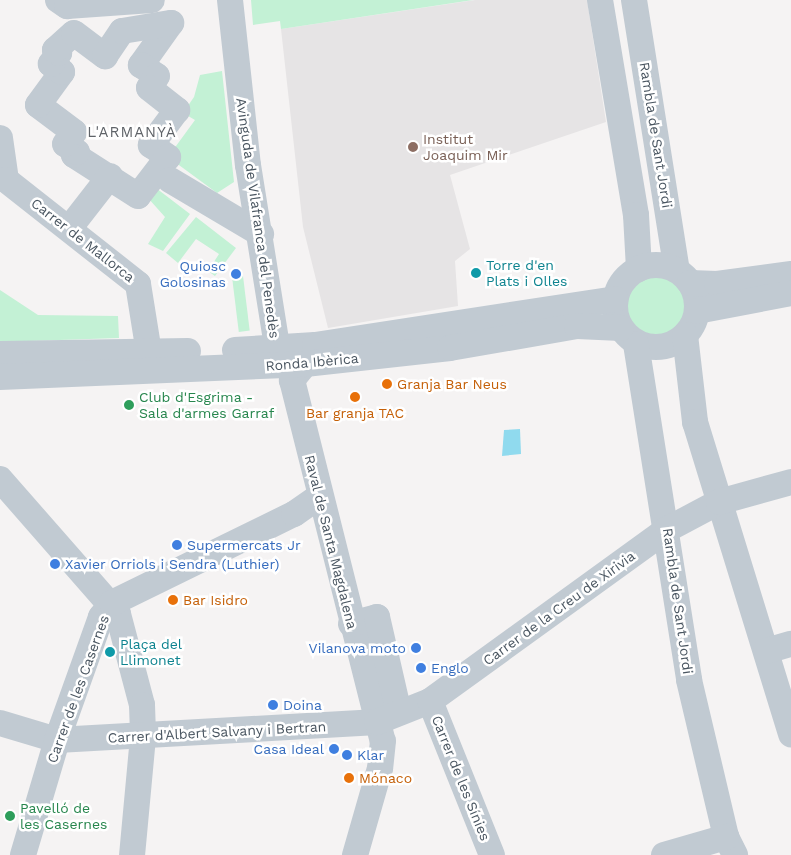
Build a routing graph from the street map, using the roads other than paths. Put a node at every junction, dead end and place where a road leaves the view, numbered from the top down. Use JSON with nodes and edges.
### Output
{"nodes":[{"id":1,"x":58,"y":0,"type":"edge"},
{"id":2,"x":152,"y":0,"type":"edge"},
{"id":3,"x":230,"y":0,"type":"edge"},
{"id":4,"x":600,"y":0,"type":"edge"},
{"id":5,"x":634,"y":0,"type":"edge"},
{"id":6,"x":105,"y":3,"type":"edge"},
{"id":7,"x":0,"y":138,"type":"edge"},
{"id":8,"x":110,"y":176,"type":"junction"},
{"id":9,"x":170,"y":180,"type":"dead end"},
{"id":10,"x":75,"y":221,"type":"dead end"},
{"id":11,"x":261,"y":234,"type":"junction"},
{"id":12,"x":639,"y":269,"type":"junction"},
{"id":13,"x":791,"y":274,"type":"edge"},
{"id":14,"x":684,"y":276,"type":"junction"},
{"id":15,"x":791,"y":293,"type":"edge"},
{"id":16,"x":615,"y":299,"type":"junction"},
{"id":17,"x":697,"y":311,"type":"junction"},
{"id":18,"x":685,"y":335,"type":"junction"},
{"id":19,"x":628,"y":336,"type":"junction"},
{"id":20,"x":277,"y":347,"type":"junction"},
{"id":21,"x":149,"y":353,"type":"junction"},
{"id":22,"x":0,"y":354,"type":"edge"},
{"id":23,"x":305,"y":364,"type":"junction"},
{"id":24,"x":0,"y":377,"type":"edge"},
{"id":25,"x":0,"y":479,"type":"edge"},
{"id":26,"x":791,"y":482,"type":"edge"},
{"id":27,"x":318,"y":497,"type":"junction"},
{"id":28,"x":719,"y":502,"type":"junction"},
{"id":29,"x":312,"y":528,"type":"dead end"},
{"id":30,"x":668,"y":529,"type":"junction"},
{"id":31,"x":336,"y":601,"type":"junction"},
{"id":32,"x":112,"y":604,"type":"junction"},
{"id":33,"x":791,"y":644,"type":"edge"},
{"id":34,"x":766,"y":651,"type":"junction"},
{"id":35,"x":341,"y":660,"type":"dead end"},
{"id":36,"x":430,"y":701,"type":"junction"},
{"id":37,"x":0,"y":723,"type":"edge"},
{"id":38,"x":386,"y":726,"type":"junction"},
{"id":39,"x":791,"y":735,"type":"edge"},
{"id":40,"x":143,"y":737,"type":"junction"},
{"id":41,"x":57,"y":740,"type":"junction"},
{"id":42,"x":731,"y":846,"type":"edge"},
{"id":43,"x":23,"y":855,"type":"edge"},
{"id":44,"x":132,"y":855,"type":"edge"},
{"id":45,"x":355,"y":855,"type":"edge"},
{"id":46,"x":492,"y":855,"type":"edge"},
{"id":47,"x":664,"y":855,"type":"edge"}],
"edges":[{"from":1,"to":6,"type":"street"},
{"from":2,"to":6,"type":"street"},
{"from":3,"to":11,"type":"street","name":"Avinguda de Vilafranca del Penedès"},
{"from":4,"to":12,"type":"street"},
{"from":5,"to":14,"type":"street","name":"Rambla de Sant Jordi"},
{"from":7,"to":21,"type":"street","name":"Carrer de Mallorca"},
{"from":8,"to":8,"type":"street"},
{"from":8,"to":10,"type":"street"},
{"from":9,"to":11,"type":"street"},
{"from":11,"to":20,"type":"street","name":"Avinguda de Vilafranca del Penedès"},
{"from":12,"to":14,"type":"street"},
{"from":12,"to":16,"type":"street"},
{"from":13,"to":14,"type":"street"},
{"from":14,"to":17,"type":"street"},
{"from":15,"to":17,"type":"street"},
{"from":16,"to":19,"type":"street"},
{"from":16,"to":20,"type":"street","name":"Ronda Ibèrica"},
{"from":17,"to":18,"type":"street"},
{"from":18,"to":19,"type":"street"},
{"from":18,"to":28,"type":"street"},
{"from":19,"to":23,"type":"street","name":"Ronda Ibèrica"},
{"from":19,"to":30,"type":"street","name":"Rambla de Sant Jordi"},
{"from":20,"to":21,"type":"street","name":"Ronda Ibèrica"},
{"from":21,"to":22,"type":"street","name":"Ronda Ibèrica"},
{"from":23,"to":24,"type":"street","name":"Ronda Ibèrica"},
{"from":23,"to":27,"type":"street","name":"Raval de Santa Magdalena"},
{"from":25,"to":32,"type":"street"},
{"from":26,"to":28,"type":"street","name":"Carrer de la Creu de Xirivia"},
{"from":27,"to":31,"type":"street","name":"Raval de Santa Magdalena"},
{"from":27,"to":32,"type":"street","name":"Carrer de les Casernes"},
{"from":28,"to":30,"type":"street","name":"Carrer de la Creu de Xirivia"},
{"from":28,"to":34,"type":"street"},
{"from":29,"to":31,"type":"street"},
{"from":30,"to":36,"type":"street","name":"Carrer de la Creu de Xirivia"},
{"from":30,"to":42,"type":"street","name":"Rambla de Sant Jordi"},
{"from":31,"to":35,"type":"street"},
{"from":31,"to":38,"type":"street","name":"Raval de Santa Magdalena"},
{"from":32,"to":40,"type":"street"},
{"from":32,"to":41,"type":"street","name":"Carrer de les Casernes"},
{"from":33,"to":34,"type":"street"},
{"from":34,"to":39,"type":"street"},
{"from":36,"to":38,"type":"street","name":"Carrer de la Creu de Xirivia"},
{"from":36,"to":46,"type":"street","name":"Carrer de les Sínies"},
{"from":37,"to":41,"type":"street","name":"Carrer d'Albert Salvany i Bertran"},
{"from":38,"to":40,"type":"street","name":"Carrer d'Albert Salvany i Bertran"},
{"from":38,"to":45,"type":"street","name":"Raval de Santa Magdalena"},
{"from":40,"to":41,"type":"street","name":"Carrer d'Albert Salvany i Bertran"},
{"from":40,"to":44,"type":"street"},
{"from":41,"to":43,"type":"street","name":"Carrer de les Casernes"},
{"from":42,"to":47,"type":"street"}]}
